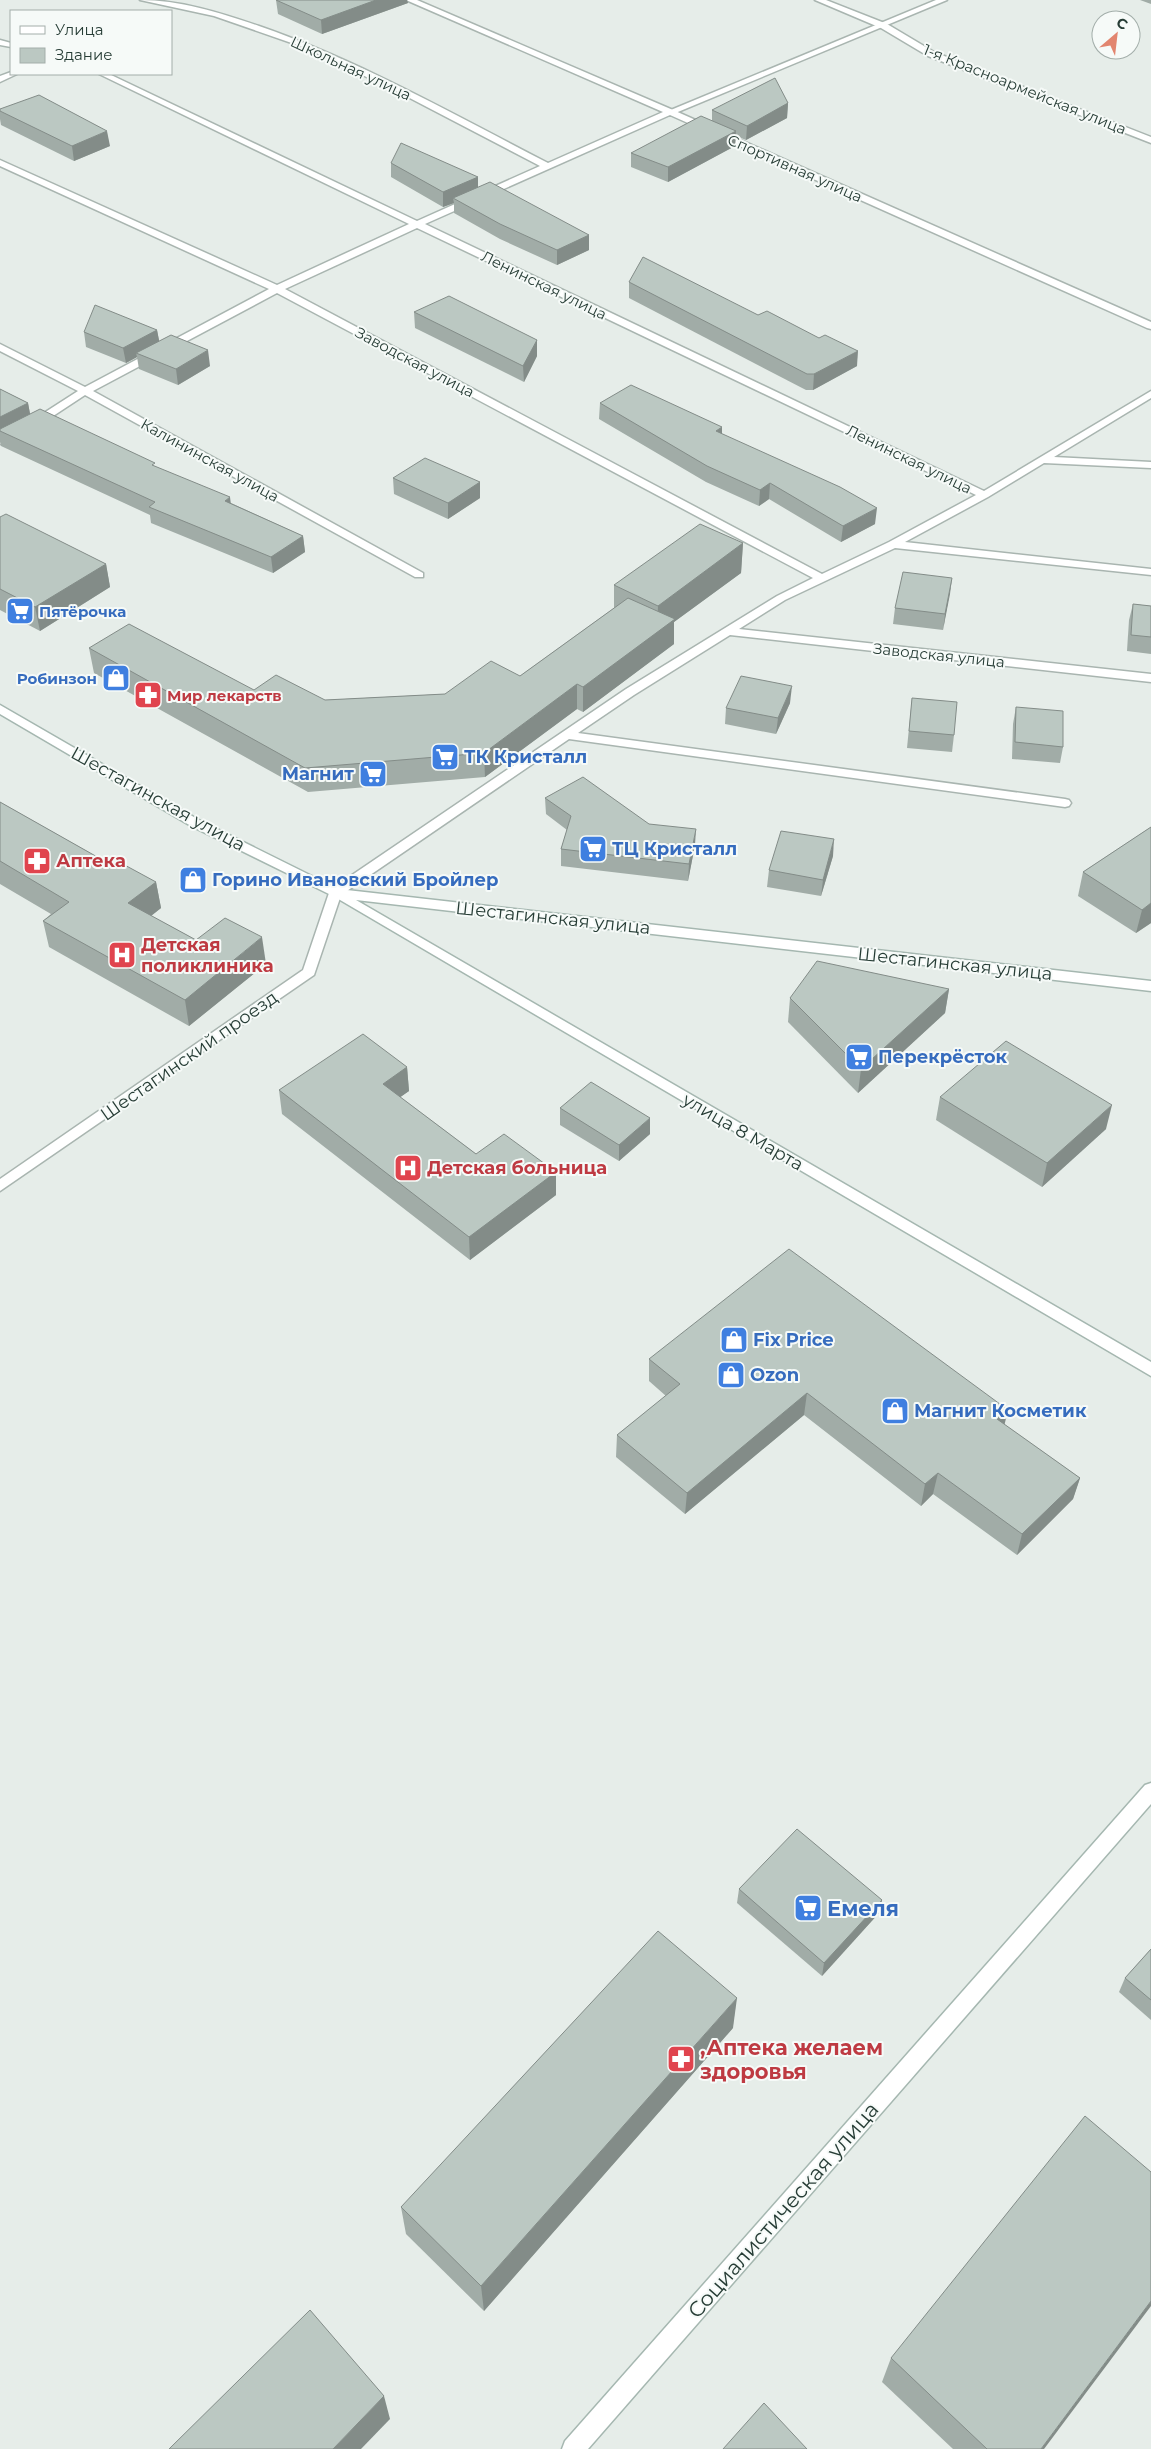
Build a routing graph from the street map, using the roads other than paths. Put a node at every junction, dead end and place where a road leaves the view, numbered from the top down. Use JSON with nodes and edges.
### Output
{"nodes":[{"id":1,"x":144,"y":0,"type":"edge"},
{"id":2,"x":182,"y":0,"type":"edge"},
{"id":3,"x":410,"y":0,"type":"edge"},
{"id":4,"x":819,"y":0,"type":"edge"},
{"id":5,"x":944,"y":0,"type":"edge"},
{"id":6,"x":170,"y":6,"type":"junction"},
{"id":7,"x":159,"y":10,"type":"edge"},
{"id":8,"x":884,"y":26,"type":"junction"},
{"id":9,"x":105,"y":75,"type":"edge"},
{"id":10,"x":670,"y":112,"type":"junction"},
{"id":11,"x":1151,"y":140,"type":"edge"},
{"id":12,"x":0,"y":163,"type":"edge"},
{"id":13,"x":547,"y":166,"type":"junction"},
{"id":14,"x":417,"y":224,"type":"junction"},
{"id":15,"x":277,"y":289,"type":"junction"},
{"id":16,"x":1151,"y":326,"type":"edge"},
{"id":17,"x":0,"y":347,"type":"edge"},
{"id":18,"x":85,"y":391,"type":"junction"},
{"id":19,"x":1151,"y":394,"type":"edge"},
{"id":20,"x":0,"y":441,"type":"edge"},
{"id":21,"x":1042,"y":460,"type":"junction"},
{"id":22,"x":1151,"y":465,"type":"edge"},
{"id":23,"x":984,"y":495,"type":"junction"},
{"id":24,"x":893,"y":544,"type":"junction"},
{"id":25,"x":1151,"y":572,"type":"edge"},
{"id":26,"x":419,"y":575,"type":"dead end"},
{"id":27,"x":821,"y":578,"type":"junction"},
{"id":28,"x":727,"y":631,"type":"junction"},
{"id":29,"x":1151,"y":678,"type":"edge"},
{"id":30,"x":0,"y":709,"type":"edge"},
{"id":31,"x":566,"y":734,"type":"junction"},
{"id":32,"x":1065,"y":803,"type":"dead end"},
{"id":33,"x":335,"y":893,"type":"junction"},
{"id":34,"x":1151,"y":986,"type":"edge"},
{"id":35,"x":0,"y":1186,"type":"edge"},
{"id":36,"x":1151,"y":1370,"type":"edge"},
{"id":37,"x":1151,"y":1791,"type":"edge"},
{"id":38,"x":573,"y":2449,"type":"edge"}],
"edges":[{"from":1,"to":6,"type":"street","name":"Школьная улица"},
{"from":2,"to":6,"type":"street"},
{"from":3,"to":10,"type":"street","name":"Спортивная улица"},
{"from":4,"to":8,"type":"street","name":"1-я Красноармейская улица"},
{"from":5,"to":8,"type":"street"},
{"from":6,"to":7,"type":"street"},
{"from":6,"to":13,"type":"street","name":"Школьная улица"},
{"from":8,"to":10,"type":"street"},
{"from":8,"to":11,"type":"street","name":"1-я Красноармейская улица"},
{"from":9,"to":14,"type":"street","name":"Ленинская улица"},
{"from":10,"to":13,"type":"street"},
{"from":10,"to":16,"type":"street","name":"Спортивная улица"},
{"from":12,"to":15,"type":"street","name":"Заводская улица"},
{"from":13,"to":14,"type":"street"},
{"from":14,"to":15,"type":"street"},
{"from":14,"to":23,"type":"street","name":"Ленинская улица"},
{"from":15,"to":18,"type":"street"},
{"from":15,"to":27,"type":"street","name":"Заводская улица"},
{"from":17,"to":18,"type":"street","name":"Калининская улица"},
{"from":18,"to":20,"type":"street"},
{"from":18,"to":26,"type":"street","name":"Калининская улица"},
{"from":19,"to":21,"type":"street"},
{"from":21,"to":22,"type":"street"},
{"from":21,"to":23,"type":"street"},
{"from":23,"to":24,"type":"street"},
{"from":24,"to":25,"type":"street"},
{"from":24,"to":27,"type":"street"},
{"from":27,"to":28,"type":"street"},
{"from":28,"to":29,"type":"street","name":"Заводская улица"},
{"from":28,"to":31,"type":"street"},
{"from":30,"to":33,"type":"street","name":"Шестагинская улица"},
{"from":31,"to":32,"type":"street"},
{"from":31,"to":33,"type":"street"},
{"from":33,"to":34,"type":"street","name":"Шестагинская улица"},
{"from":33,"to":35,"type":"street","name":"Шестагинский проезд"},
{"from":33,"to":36,"type":"street","name":"улица 8 Марта"},
{"from":37,"to":38,"type":"street","name":"Социалистическая улица"}]}
